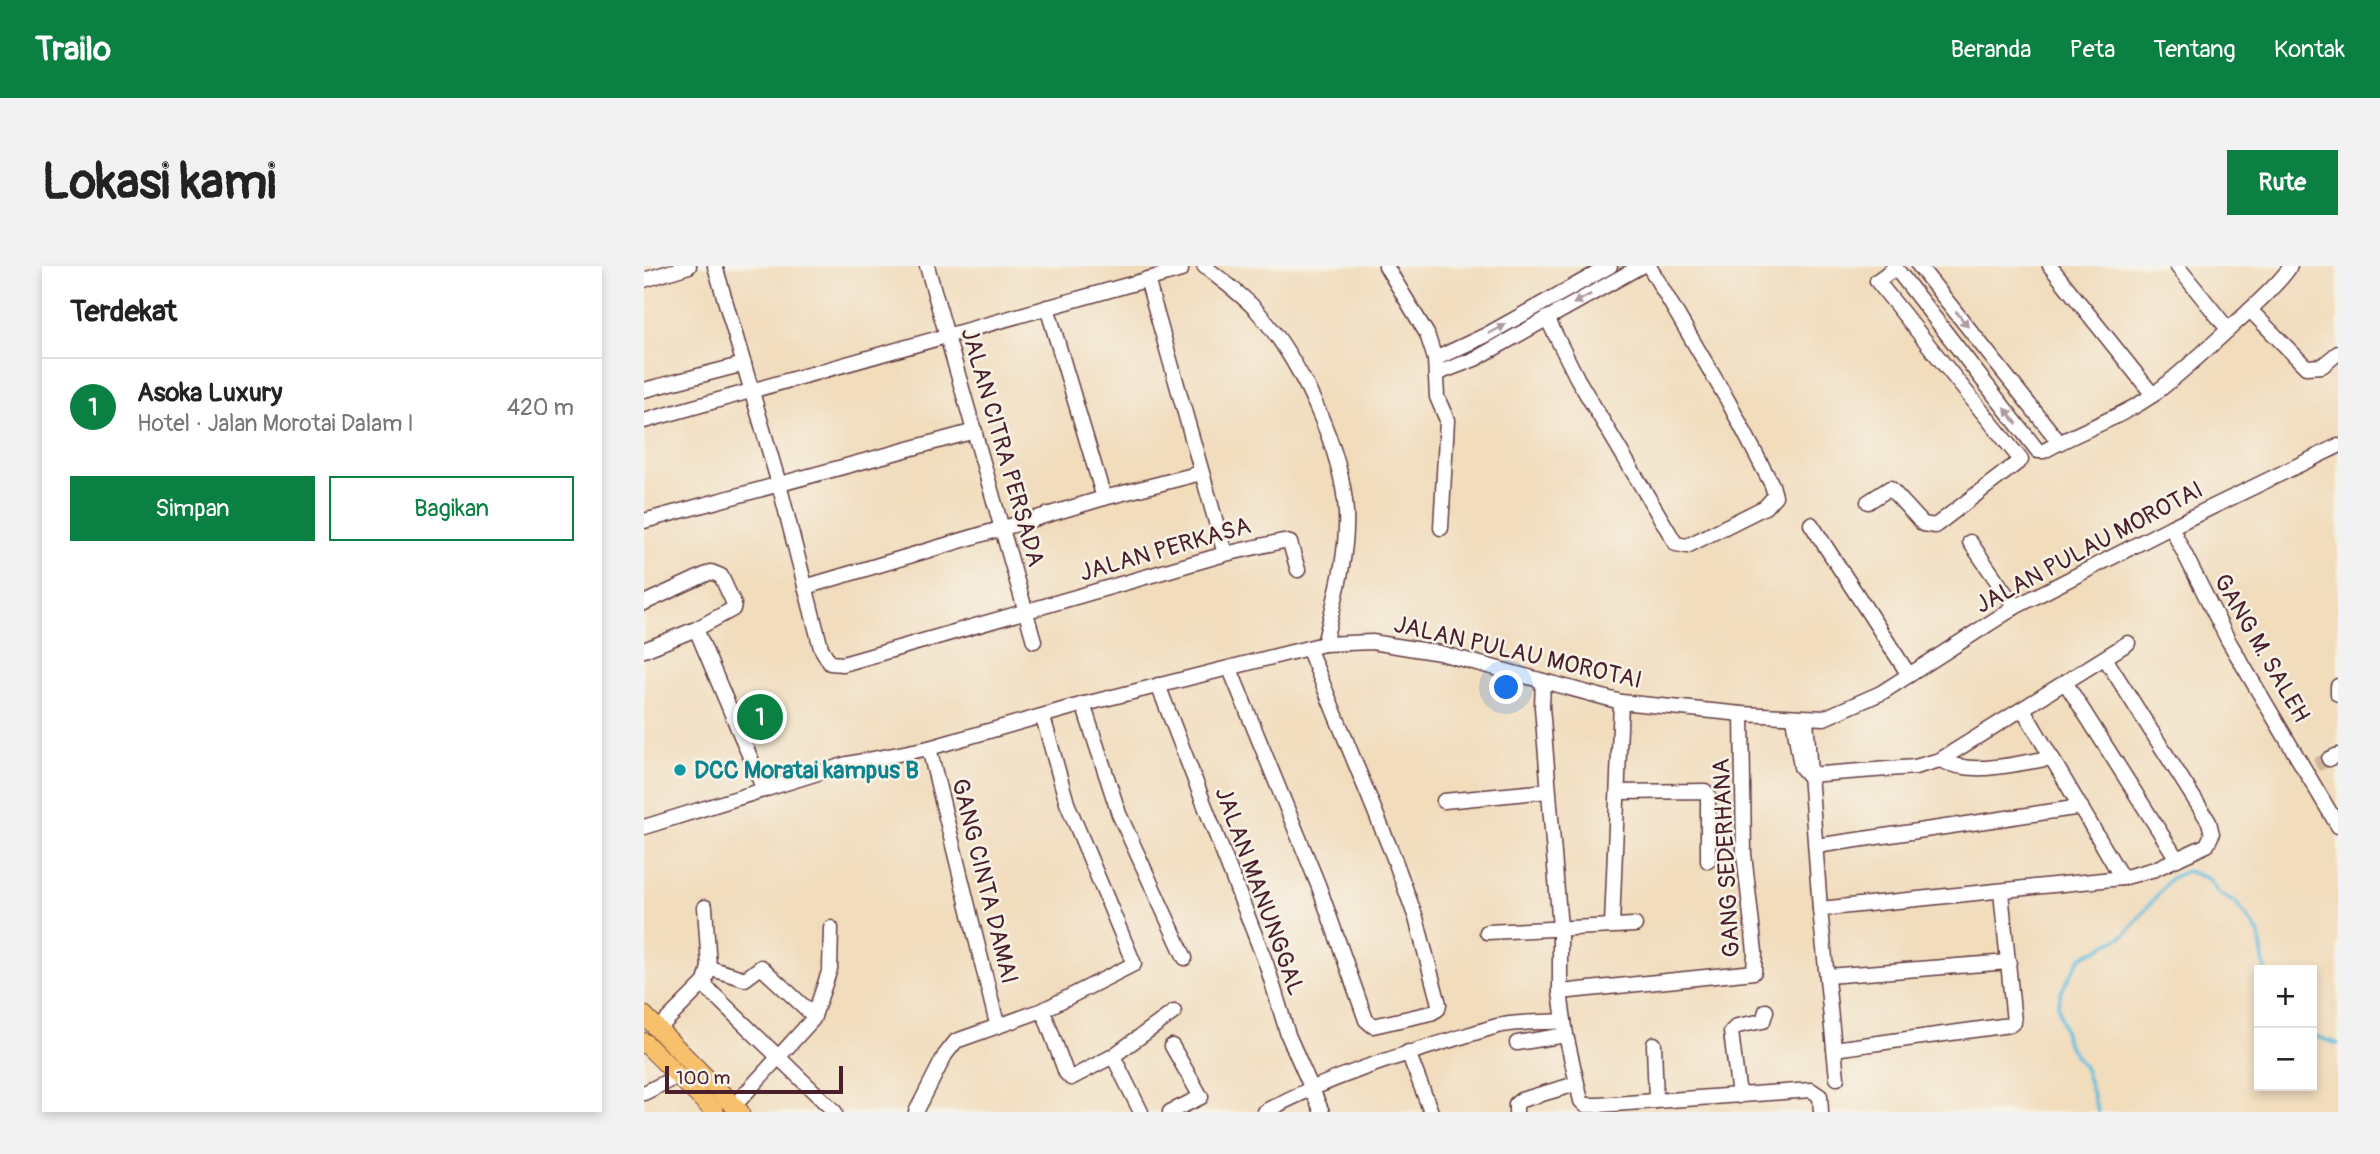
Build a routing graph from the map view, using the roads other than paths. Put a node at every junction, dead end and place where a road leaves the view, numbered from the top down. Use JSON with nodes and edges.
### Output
{"nodes":[{"id":1,"x":689,"y":266,"type":"edge"},
{"id":2,"x":715,"y":266,"type":"edge"},
{"id":3,"x":1204,"y":266,"type":"edge"},
{"id":4,"x":1386,"y":266,"type":"edge"},
{"id":5,"x":1610,"y":266,"type":"edge"},
{"id":6,"x":1641,"y":266,"type":"edge"},
{"id":7,"x":1649,"y":266,"type":"edge"},
{"id":8,"x":1919,"y":266,"type":"edge"},
{"id":9,"x":2050,"y":266,"type":"edge"},
{"id":10,"x":2178,"y":266,"type":"edge"},
{"id":11,"x":2290,"y":266,"type":"edge"},
{"id":12,"x":1894,"y":267,"type":"edge"},
{"id":13,"x":1181,"y":270,"type":"dead end"},
{"id":14,"x":928,"y":272,"type":"edge"},
{"id":15,"x":1147,"y":279,"type":"junction"},
{"id":16,"x":644,"y":280,"type":"edge"},
{"id":17,"x":1047,"y":307,"type":"junction"},
{"id":18,"x":2250,"y":310,"type":"junction"},
{"id":19,"x":1547,"y":318,"type":"junction"},
{"id":20,"x":2227,"y":328,"type":"junction"},
{"id":21,"x":948,"y":337,"type":"junction"},
{"id":22,"x":2338,"y":353,"type":"edge"},
{"id":23,"x":1436,"y":366,"type":"junction"},
{"id":24,"x":745,"y":367,"type":"junction"},
{"id":25,"x":752,"y":389,"type":"junction"},
{"id":26,"x":644,"y":390,"type":"edge"},
{"id":27,"x":2153,"y":395,"type":"junction"},
{"id":28,"x":644,"y":421,"type":"edge"},
{"id":29,"x":975,"y":431,"type":"junction"},
{"id":30,"x":2059,"y":442,"type":"junction"},
{"id":31,"x":2338,"y":446,"type":"edge"},
{"id":32,"x":2038,"y":452,"type":"junction"},
{"id":33,"x":2021,"y":460,"type":"junction"},
{"id":34,"x":1201,"y":473,"type":"junction"},
{"id":35,"x":779,"y":484,"type":"junction"},
{"id":36,"x":1104,"y":498,"type":"junction"},
{"id":37,"x":1868,"y":502,"type":"dead end"},
{"id":38,"x":644,"y":521,"type":"edge"},
{"id":39,"x":1811,"y":524,"type":"dead end"},
{"id":40,"x":2171,"y":527,"type":"junction"},
{"id":41,"x":1441,"y":528,"type":"dead end"},
{"id":42,"x":1002,"y":530,"type":"junction"},
{"id":43,"x":1970,"y":542,"type":"dead end"},
{"id":44,"x":1225,"y":554,"type":"junction"},
{"id":45,"x":1298,"y":570,"type":"dead end"},
{"id":46,"x":805,"y":586,"type":"junction"},
{"id":47,"x":644,"y":603,"type":"edge"},
{"id":48,"x":2015,"y":607,"type":"junction"},
{"id":49,"x":1026,"y":612,"type":"junction"},
{"id":50,"x":696,"y":629,"type":"junction"},
{"id":51,"x":1034,"y":641,"type":"dead end"},
{"id":52,"x":2128,"y":643,"type":"dead end"},
{"id":53,"x":1324,"y":645,"type":"junction"},
{"id":54,"x":644,"y":650,"type":"edge"},
{"id":55,"x":1309,"y":650,"type":"junction"},
{"id":56,"x":2105,"y":658,"type":"junction"},
{"id":57,"x":1230,"y":668,"type":"junction"},
{"id":58,"x":1909,"y":675,"type":"junction"},
{"id":59,"x":1543,"y":681,"type":"junction"},
{"id":60,"x":2065,"y":682,"type":"junction"},
{"id":61,"x":1158,"y":685,"type":"junction"},
{"id":62,"x":2338,"y":686,"type":"edge"},
{"id":63,"x":2338,"y":694,"type":"edge"},
{"id":64,"x":1621,"y":702,"type":"junction"},
{"id":65,"x":1083,"y":704,"type":"junction"},
{"id":66,"x":2023,"y":709,"type":"junction"},
{"id":67,"x":1742,"y":715,"type":"junction"},
{"id":68,"x":1043,"y":717,"type":"junction"},
{"id":69,"x":1800,"y":719,"type":"junction"},
{"id":70,"x":929,"y":748,"type":"junction"},
{"id":71,"x":2052,"y":758,"type":"junction"},
{"id":72,"x":1940,"y":760,"type":"junction"},
{"id":73,"x":2322,"y":762,"type":"edge"},
{"id":74,"x":1808,"y":775,"type":"junction"},
{"id":75,"x":764,"y":790,"type":"junction"},
{"id":76,"x":1548,"y":791,"type":"junction"},
{"id":77,"x":1618,"y":792,"type":"junction"},
{"id":78,"x":1444,"y":801,"type":"dead end"},
{"id":79,"x":2081,"y":807,"type":"junction"},
{"id":80,"x":2338,"y":826,"type":"edge"},
{"id":81,"x":644,"y":827,"type":"edge"},
{"id":82,"x":1816,"y":846,"type":"junction"},
{"id":83,"x":2177,"y":859,"type":"junction"},
{"id":84,"x":1708,"y":861,"type":"dead end"},
{"id":85,"x":2122,"y":878,"type":"junction"},
{"id":86,"x":2001,"y":892,"type":"junction"},
{"id":87,"x":705,"y":907,"type":"dead end"},
{"id":88,"x":1820,"y":909,"type":"junction"},
{"id":89,"x":1612,"y":925,"type":"junction"},
{"id":90,"x":1635,"y":925,"type":"dead end"},
{"id":91,"x":831,"y":928,"type":"dead end"},
{"id":92,"x":1560,"y":928,"type":"junction"},
{"id":93,"x":1487,"y":932,"type":"dead end"},
{"id":94,"x":1185,"y":958,"type":"dead end"},
{"id":95,"x":2009,"y":962,"type":"junction"},
{"id":96,"x":707,"y":975,"type":"junction"},
{"id":97,"x":1827,"y":976,"type":"junction"},
{"id":98,"x":1560,"y":992,"type":"junction"},
{"id":99,"x":1043,"y":1010,"type":"junction"},
{"id":100,"x":1174,"y":1012,"type":"dead end"},
{"id":101,"x":1766,"y":1012,"type":"dead end"},
{"id":102,"x":644,"y":1015,"type":"edge"},
{"id":103,"x":814,"y":1016,"type":"junction"},
{"id":104,"x":997,"y":1024,"type":"junction"},
{"id":105,"x":1565,"y":1028,"type":"junction"},
{"id":106,"x":658,"y":1029,"type":"junction"},
{"id":107,"x":644,"y":1042,"type":"edge"},
{"id":108,"x":1517,"y":1043,"type":"dead end"},
{"id":109,"x":1654,"y":1044,"type":"dead end"},
{"id":110,"x":1172,"y":1046,"type":"dead end"},
{"id":111,"x":1833,"y":1049,"type":"junction"},
{"id":112,"x":1408,"y":1052,"type":"junction"},
{"id":113,"x":778,"y":1056,"type":"junction"},
{"id":114,"x":1113,"y":1056,"type":"junction"},
{"id":115,"x":678,"y":1076,"type":"junction"},
{"id":116,"x":1837,"y":1078,"type":"dead end"},
{"id":117,"x":1576,"y":1084,"type":"junction"},
{"id":118,"x":1309,"y":1087,"type":"junction"},
{"id":119,"x":644,"y":1093,"type":"edge"},
{"id":120,"x":1739,"y":1096,"type":"junction"},
{"id":121,"x":1656,"y":1101,"type":"junction"},
{"id":122,"x":1619,"y":1108,"type":"edge"},
{"id":123,"x":737,"y":1109,"type":"edge"},
{"id":124,"x":715,"y":1112,"type":"edge"},
{"id":125,"x":835,"y":1112,"type":"edge"},
{"id":126,"x":916,"y":1112,"type":"edge"},
{"id":127,"x":1142,"y":1112,"type":"edge"},
{"id":128,"x":1170,"y":1112,"type":"edge"},
{"id":129,"x":1264,"y":1112,"type":"edge"},
{"id":130,"x":1322,"y":1112,"type":"edge"},
{"id":131,"x":1431,"y":1112,"type":"edge"},
{"id":132,"x":1516,"y":1112,"type":"edge"},
{"id":133,"x":1821,"y":1112,"type":"edge"}],
"edges":[{"from":1,"to":16,"type":"street"},
{"from":2,"to":24,"type":"street","name":"JALAN PERKASA"},
{"from":3,"to":53,"type":"street"},
{"from":4,"to":23,"type":"street"},
{"from":23,"to":5,"type":"street","one_way":true},
{"from":6,"to":19,"type":"street","one_way":true},
{"from":7,"to":19,"type":"street"},
{"from":8,"to":30,"type":"street","one_way":true},
{"from":9,"to":27,"type":"street"},
{"from":10,"to":20,"type":"street"},
{"from":11,"to":18,"type":"street"},
{"from":32,"to":12,"type":"street","one_way":true},
{"from":12,"to":33,"type":"street"},
{"from":13,"to":15,"type":"street"},
{"from":14,"to":21,"type":"street","name":"JALAN CITRA PERSADA"},
{"from":15,"to":17,"type":"street"},
{"from":15,"to":34,"type":"street"},
{"from":17,"to":21,"type":"street"},
{"from":17,"to":36,"type":"street"},
{"from":18,"to":20,"type":"street"},
{"from":18,"to":22,"type":"street"},
{"from":19,"to":23,"type":"street"},
{"from":20,"to":27,"type":"street"},
{"from":21,"to":25,"type":"street"},
{"from":21,"to":29,"type":"street","name":"JALAN CITRA PERSADA"},
{"from":23,"to":41,"type":"street"},
{"from":24,"to":25,"type":"street","name":"JALAN PERKASA"},
{"from":24,"to":26,"type":"street"},
{"from":25,"to":28,"type":"street"},
{"from":25,"to":35,"type":"street","name":"JALAN PERKASA"},
{"from":27,"to":30,"type":"street"},
{"from":29,"to":35,"type":"street"},
{"from":29,"to":42,"type":"street","name":"JALAN CITRA PERSADA"},
{"from":30,"to":32,"type":"street"},
{"from":31,"to":40,"type":"street","name":"JALAN PULAU MOROTAI"},
{"from":32,"to":33,"type":"street"},
{"from":33,"to":37,"type":"street"},
{"from":34,"to":36,"type":"street"},
{"from":34,"to":44,"type":"street"},
{"from":35,"to":38,"type":"street"},
{"from":35,"to":46,"type":"street","name":"JALAN PERKASA"},
{"from":36,"to":42,"type":"street"},
{"from":39,"to":58,"type":"street"},
{"from":40,"to":48,"type":"street","name":"JALAN PULAU MOROTAI"},
{"from":40,"to":73,"type":"street","name":"GANG M. SALEH"},
{"from":42,"to":46,"type":"street"},
{"from":42,"to":49,"type":"street","name":"JALAN CITRA PERSADA"},
{"from":43,"to":48,"type":"street"},
{"from":44,"to":45,"type":"street","name":"JALAN PERKASA"},
{"from":44,"to":49,"type":"street","name":"JALAN PERKASA"},
{"from":46,"to":49,"type":"street","name":"JALAN PERKASA"},
{"from":47,"to":50,"type":"street"},
{"from":48,"to":58,"type":"street","name":"JALAN PULAU MOROTAI"},
{"from":49,"to":51,"type":"street","name":"JALAN CITRA PERSADA"},
{"from":50,"to":54,"type":"street"},
{"from":50,"to":75,"type":"street"},
{"from":52,"to":56,"type":"street"},
{"from":53,"to":55,"type":"street","name":"JALAN PULAU MOROTAI"},
{"from":53,"to":59,"type":"street","name":"JALAN PULAU MOROTAI"},
{"from":55,"to":57,"type":"street","name":"JALAN PULAU MOROTAI"},
{"from":55,"to":57,"type":"street"},
{"from":56,"to":60,"type":"street"},
{"from":56,"to":83,"type":"street"},
{"from":57,"to":61,"type":"street","name":"JALAN PULAU MOROTAI"},
{"from":58,"to":69,"type":"street","name":"JALAN PULAU MOROTAI"},
{"from":59,"to":64,"type":"street","name":"JALAN PULAU MOROTAI"},
{"from":59,"to":76,"type":"street"},
{"from":60,"to":66,"type":"street"},
{"from":60,"to":83,"type":"street"},
{"from":61,"to":65,"type":"street","name":"JALAN PULAU MOROTAI"},
{"from":61,"to":118,"type":"street","name":"JALAN MANUNGGAL"},
{"from":62,"to":63,"type":"street"},
{"from":64,"to":67,"type":"street","name":"JALAN PULAU MOROTAI"},
{"from":64,"to":77,"type":"street"},
{"from":65,"to":68,"type":"street","name":"JALAN PULAU MOROTAI"},
{"from":65,"to":94,"type":"street"},
{"from":66,"to":71,"type":"street"},
{"from":66,"to":72,"type":"street"},
{"from":67,"to":69,"type":"street","name":"JALAN PULAU MOROTAI"},
{"from":67,"to":98,"type":"street","name":"GANG SEDERHANA"},
{"from":68,"to":70,"type":"street","name":"JALAN PULAU MOROTAI"},
{"from":68,"to":99,"type":"street"},
{"from":69,"to":74,"type":"street"},
{"from":70,"to":75,"type":"street","name":"JALAN PULAU MOROTAI"},
{"from":70,"to":104,"type":"street","name":"GANG CINTA DAMAI"},
{"from":71,"to":72,"type":"street"},
{"from":71,"to":79,"type":"street"},
{"from":72,"to":74,"type":"street"},
{"from":73,"to":80,"type":"street","name":"GANG M. SALEH"},
{"from":74,"to":82,"type":"street"},
{"from":75,"to":81,"type":"street","name":"JALAN PULAU MOROTAI"},
{"from":76,"to":78,"type":"street"},
{"from":76,"to":92,"type":"street"},
{"from":77,"to":84,"type":"street"},
{"from":77,"to":89,"type":"street"},
{"from":79,"to":82,"type":"street"},
{"from":79,"to":85,"type":"street"},
{"from":82,"to":88,"type":"street"},
{"from":83,"to":85,"type":"street"},
{"from":85,"to":86,"type":"street"},
{"from":86,"to":88,"type":"street"},
{"from":86,"to":95,"type":"street"},
{"from":87,"to":96,"type":"street"},
{"from":88,"to":97,"type":"street"},
{"from":89,"to":90,"type":"street"},
{"from":89,"to":92,"type":"street"},
{"from":91,"to":103,"type":"street"},
{"from":92,"to":93,"type":"street"},
{"from":92,"to":98,"type":"street"},
{"from":95,"to":97,"type":"street"},
{"from":95,"to":111,"type":"street"},
{"from":96,"to":103,"type":"street"},
{"from":96,"to":106,"type":"street"},
{"from":96,"to":113,"type":"street"},
{"from":97,"to":111,"type":"street"},
{"from":98,"to":105,"type":"street"},
{"from":99,"to":104,"type":"street"},
{"from":99,"to":114,"type":"street"},
{"from":100,"to":114,"type":"street"},
{"from":101,"to":120,"type":"street"},
{"from":102,"to":106,"type":"main road"},
{"from":103,"to":113,"type":"street"},
{"from":104,"to":126,"type":"street"},
{"from":105,"to":108,"type":"street"},
{"from":105,"to":112,"type":"street"},
{"from":105,"to":117,"type":"street"},
{"from":106,"to":123,"type":"main road"},
{"from":107,"to":115,"type":"main road"},
{"from":109,"to":121,"type":"street"},
{"from":110,"to":128,"type":"street"},
{"from":111,"to":116,"type":"street"},
{"from":112,"to":118,"type":"street"},
{"from":112,"to":131,"type":"street"},
{"from":113,"to":123,"type":"street"},
{"from":113,"to":125,"type":"street"},
{"from":114,"to":127,"type":"street"},
{"from":115,"to":119,"type":"street"},
{"from":115,"to":124,"type":"main road"},
{"from":117,"to":122,"type":"street"},
{"from":117,"to":132,"type":"street"},
{"from":118,"to":129,"type":"street"},
{"from":118,"to":130,"type":"street","name":"JALAN MANUNGGAL"},
{"from":120,"to":121,"type":"street"},
{"from":120,"to":133,"type":"street"},
{"from":121,"to":122,"type":"street"}]}
